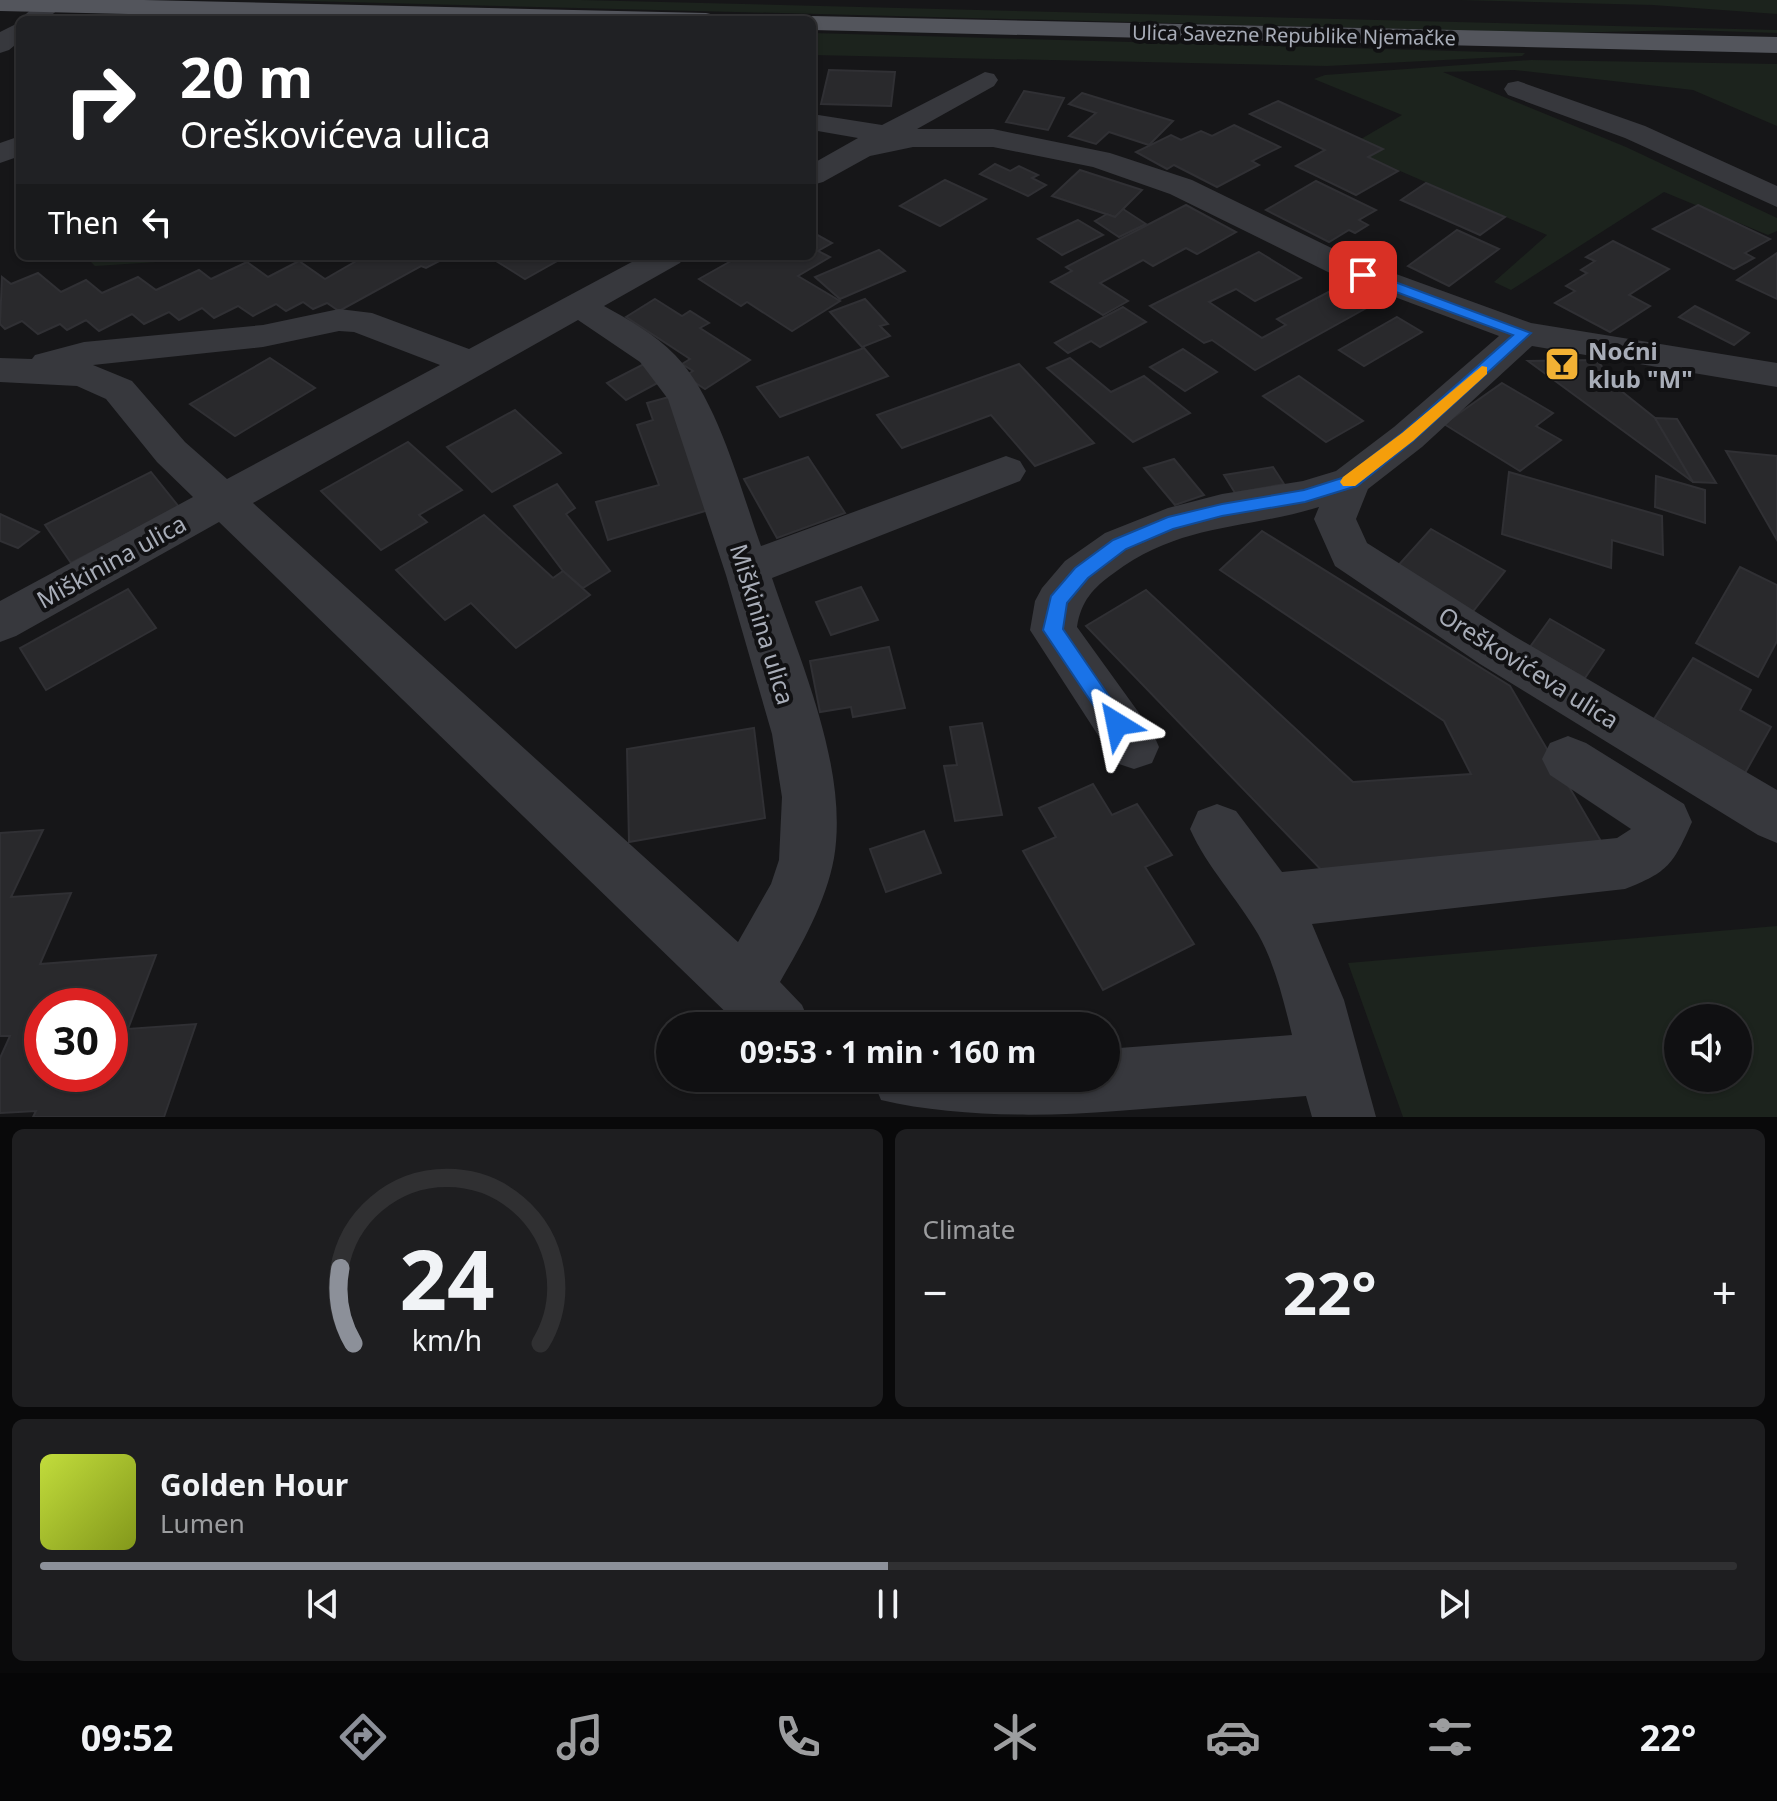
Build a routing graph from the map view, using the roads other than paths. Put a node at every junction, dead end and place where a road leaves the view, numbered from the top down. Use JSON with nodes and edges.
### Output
{"nodes":[{"id":1,"x":54,"y":2,"type":"edge"},
{"id":2,"x":5,"y":4,"type":"edge"},
{"id":3,"x":1443,"y":15,"type":"dead end"},
{"id":4,"x":36,"y":16,"type":"edge"},
{"id":5,"x":561,"y":16,"type":"edge"},
{"id":6,"x":816,"y":23,"type":"edge"},
{"id":7,"x":1777,"y":24,"type":"edge"},
{"id":8,"x":16,"y":32,"type":"edge"},
{"id":9,"x":0,"y":45,"type":"edge"},
{"id":10,"x":1777,"y":45,"type":"edge"},
{"id":11,"x":985,"y":80,"type":"dead end"},
{"id":12,"x":1518,"y":89,"type":"dead end"},
{"id":13,"x":957,"y":95,"type":"junction"},
{"id":14,"x":816,"y":123,"type":"edge"},
{"id":15,"x":993,"y":138,"type":"junction"},
{"id":16,"x":874,"y":142,"type":"junction"},
{"id":17,"x":816,"y":174,"type":"edge"},
{"id":18,"x":1777,"y":198,"type":"edge"},
{"id":19,"x":660,"y":260,"type":"edge"},
{"id":20,"x":576,"y":305,"type":"junction"},
{"id":21,"x":1524,"y":333,"type":"junction"},
{"id":22,"x":470,"y":363,"type":"junction"},
{"id":23,"x":10,"y":370,"type":"edge"},
{"id":24,"x":1777,"y":375,"type":"edge"},
{"id":25,"x":1006,"y":471,"type":"dead end"},
{"id":26,"x":1351,"y":481,"type":"junction"},
{"id":27,"x":223,"y":499,"type":"junction"},
{"id":28,"x":748,"y":569,"type":"junction"},
{"id":29,"x":0,"y":623,"type":"edge"},
{"id":30,"x":1134,"y":747,"type":"dead end"},
{"id":31,"x":1568,"y":759,"type":"dead end"},
{"id":32,"x":1777,"y":818,"type":"edge"},
{"id":33,"x":1217,"y":829,"type":"dead end"},
{"id":34,"x":1269,"y":901,"type":"junction"},
{"id":35,"x":744,"y":987,"type":"junction"},
{"id":36,"x":768,"y":1012,"type":"edge"},
{"id":37,"x":1120,"y":1089,"type":"edge"},
{"id":38,"x":1337,"y":1090,"type":"edge"}],
"edges":[{"from":1,"to":2,"type":"main road"},
{"from":1,"to":4,"type":"street"},
{"from":1,"to":5,"type":"main road"},
{"from":3,"to":7,"type":"main road","name":"Ulica Savezne Republike Njemačke"},
{"from":6,"to":10,"type":"main road","name":"Ulica Savezne Republike Njemačke"},
{"from":8,"to":9,"type":"street"},
{"from":11,"to":13,"type":"street"},
{"from":12,"to":18,"type":"street"},
{"from":13,"to":15,"type":"street"},
{"from":13,"to":16,"type":"street"},
{"from":14,"to":16,"type":"street"},
{"from":15,"to":16,"type":"street"},
{"from":15,"to":21,"type":"street"},
{"from":16,"to":17,"type":"street"},
{"from":19,"to":20,"type":"street","name":"Miškinina ulica"},
{"from":20,"to":22,"type":"street","name":"Miškinina ulica"},
{"from":20,"to":28,"type":"street","name":"Miškinina ulica"},
{"from":21,"to":24,"type":"street"},
{"from":21,"to":26,"type":"street","name":"Oreškovićeva ulica"},
{"from":22,"to":23,"type":"street"},
{"from":22,"to":27,"type":"street","name":"Miškinina ulica"},
{"from":23,"to":27,"type":"street"},
{"from":25,"to":28,"type":"street"},
{"from":26,"to":30,"type":"street","name":"Oreškovićeva ulica"},
{"from":26,"to":32,"type":"street","name":"Oreškovićeva ulica"},
{"from":27,"to":29,"type":"street","name":"Miškinina ulica"},
{"from":27,"to":35,"type":"street"},
{"from":28,"to":35,"type":"street","name":"Miškinina ulica"},
{"from":31,"to":34,"type":"street"},
{"from":33,"to":34,"type":"street"},
{"from":34,"to":38,"type":"street"},
{"from":35,"to":36,"type":"street"},
{"from":37,"to":38,"type":"street"}]}
